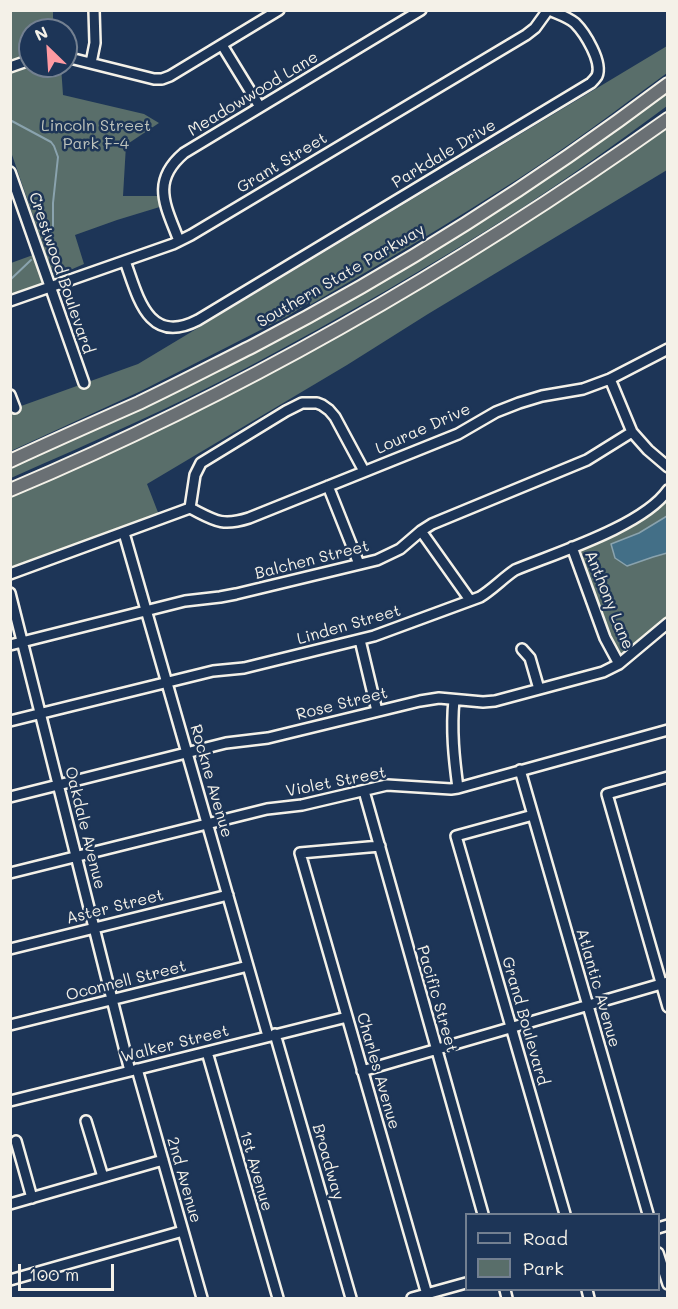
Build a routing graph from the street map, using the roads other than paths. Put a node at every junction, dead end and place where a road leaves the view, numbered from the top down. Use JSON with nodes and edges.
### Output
{"nodes":[{"id":1,"x":94,"y":10,"type":"edge"},
{"id":2,"x":279,"y":10,"type":"edge"},
{"id":3,"x":421,"y":10,"type":"edge"},
{"id":4,"x":548,"y":10,"type":"edge"},
{"id":5,"x":222,"y":45,"type":"junction"},
{"id":6,"x":78,"y":60,"type":"edge"},
{"id":7,"x":91,"y":63,"type":"junction"},
{"id":8,"x":668,"y":84,"type":"edge"},
{"id":9,"x":260,"y":107,"type":"junction"},
{"id":10,"x":668,"y":119,"type":"edge"},
{"id":11,"x":10,"y":172,"type":"edge"},
{"id":12,"x":179,"y":241,"type":"junction"},
{"id":13,"x":125,"y":261,"type":"junction"},
{"id":14,"x":51,"y":287,"type":"junction"},
{"id":15,"x":10,"y":301,"type":"edge"},
{"id":16,"x":668,"y":349,"type":"edge"},
{"id":17,"x":610,"y":379,"type":"junction"},
{"id":18,"x":84,"y":383,"type":"dead end"},
{"id":19,"x":10,"y":395,"type":"edge"},
{"id":20,"x":15,"y":408,"type":"dead end"},
{"id":21,"x":632,"y":432,"type":"junction"},
{"id":22,"x":10,"y":461,"type":"edge"},
{"id":23,"x":668,"y":466,"type":"edge"},
{"id":24,"x":364,"y":471,"type":"junction"},
{"id":25,"x":328,"y":486,"type":"junction"},
{"id":26,"x":10,"y":490,"type":"edge"},
{"id":27,"x":668,"y":490,"type":"edge"},
{"id":28,"x":190,"y":508,"type":"junction"},
{"id":29,"x":421,"y":531,"type":"junction"},
{"id":30,"x":124,"y":533,"type":"junction"},
{"id":31,"x":572,"y":547,"type":"junction"},
{"id":32,"x":359,"y":564,"type":"junction"},
{"id":33,"x":10,"y":574,"type":"edge"},
{"id":34,"x":10,"y":593,"type":"edge"},
{"id":35,"x":470,"y":600,"type":"junction"},
{"id":36,"x":146,"y":611,"type":"junction"},
{"id":37,"x":668,"y":623,"type":"edge"},
{"id":38,"x":360,"y":640,"type":"junction"},
{"id":39,"x":23,"y":642,"type":"junction"},
{"id":40,"x":10,"y":645,"type":"edge"},
{"id":41,"x":522,"y":649,"type":"dead end"},
{"id":42,"x":619,"y":664,"type":"junction"},
{"id":43,"x":167,"y":682,"type":"junction"},
{"id":44,"x":539,"y":689,"type":"junction"},
{"id":45,"x":454,"y":700,"type":"junction"},
{"id":46,"x":377,"y":711,"type":"junction"},
{"id":47,"x":41,"y":714,"type":"junction"},
{"id":48,"x":10,"y":721,"type":"edge"},
{"id":49,"x":668,"y":730,"type":"edge"},
{"id":50,"x":187,"y":753,"type":"junction"},
{"id":51,"x":520,"y":770,"type":"junction"},
{"id":52,"x":668,"y":777,"type":"edge"},
{"id":53,"x":59,"y":785,"type":"junction"},
{"id":54,"x":458,"y":788,"type":"junction"},
{"id":55,"x":364,"y":791,"type":"junction"},
{"id":56,"x":10,"y":797,"type":"edge"},
{"id":57,"x":533,"y":815,"type":"junction"},
{"id":58,"x":207,"y":824,"type":"junction"},
{"id":59,"x":380,"y":846,"type":"junction"},
{"id":60,"x":76,"y":856,"type":"junction"},
{"id":61,"x":10,"y":873,"type":"edge"},
{"id":62,"x":228,"y":895,"type":"junction"},
{"id":63,"x":94,"y":928,"type":"junction"},
{"id":64,"x":10,"y":949,"type":"edge"},
{"id":65,"x":248,"y":966,"type":"junction"},
{"id":66,"x":664,"y":983,"type":"edge"},
{"id":67,"x":112,"y":999,"type":"junction"},
{"id":68,"x":587,"y":1005,"type":"junction"},
{"id":69,"x":668,"y":1007,"type":"edge"},
{"id":70,"x":347,"y":1017,"type":"junction"},
{"id":71,"x":10,"y":1025,"type":"edge"},
{"id":72,"x":512,"y":1027,"type":"junction"},
{"id":73,"x":272,"y":1035,"type":"junction"},
{"id":74,"x":436,"y":1049,"type":"junction"},
{"id":75,"x":207,"y":1052,"type":"junction"},
{"id":76,"x":133,"y":1070,"type":"junction"},
{"id":77,"x":362,"y":1071,"type":"junction"},
{"id":78,"x":10,"y":1101,"type":"edge"},
{"id":79,"x":86,"y":1121,"type":"dead end"},
{"id":80,"x":16,"y":1141,"type":"dead end"},
{"id":81,"x":163,"y":1160,"type":"junction"},
{"id":82,"x":103,"y":1177,"type":"junction"},
{"id":83,"x":32,"y":1197,"type":"junction"},
{"id":84,"x":10,"y":1204,"type":"edge"},
{"id":85,"x":482,"y":1213,"type":"edge"},
{"id":86,"x":565,"y":1213,"type":"edge"},
{"id":87,"x":647,"y":1213,"type":"edge"},
{"id":88,"x":183,"y":1231,"type":"junction"},
{"id":89,"x":660,"y":1259,"type":"edge"},
{"id":90,"x":10,"y":1280,"type":"edge"},
{"id":91,"x":465,"y":1283,"type":"edge"},
{"id":92,"x":668,"y":1284,"type":"edge"},
{"id":93,"x":427,"y":1296,"type":"edge"},
{"id":94,"x":202,"y":1299,"type":"edge"},
{"id":95,"x":278,"y":1299,"type":"edge"},
{"id":96,"x":351,"y":1299,"type":"edge"},
{"id":97,"x":412,"y":1299,"type":"edge"}],
"edges":[{"from":1,"to":7,"type":"street"},
{"from":2,"to":5,"type":"street"},
{"from":3,"to":9,"type":"street","name":"Meadowwood Lane"},
{"from":4,"to":12,"type":"street","name":"Grant Street"},
{"from":4,"to":13,"type":"street","name":"Parkdale Drive"},
{"from":5,"to":7,"type":"street"},
{"from":5,"to":9,"type":"street"},
{"from":6,"to":7,"type":"street"},
{"from":8,"to":22,"type":"highway","name":"Southern State Parkway"},
{"from":9,"to":12,"type":"street","name":"Meadowwood Lane"},
{"from":10,"to":26,"type":"highway"},
{"from":11,"to":14,"type":"street","name":"Crestwood Boulevard"},
{"from":12,"to":13,"type":"street","name":"Grant Street"},
{"from":13,"to":14,"type":"street","name":"Grant Street"},
{"from":14,"to":15,"type":"street","name":"Grant Street"},
{"from":14,"to":18,"type":"street","name":"Crestwood Boulevard"},
{"from":16,"to":17,"type":"street","name":"Lourae Drive"},
{"from":17,"to":21,"type":"street"},
{"from":17,"to":24,"type":"street","name":"Lourae Drive"},
{"from":19,"to":20,"type":"street"},
{"from":21,"to":23,"type":"street"},
{"from":21,"to":29,"type":"street","name":"Balchen Street"},
{"from":24,"to":25,"type":"street","name":"Lourae Drive"},
{"from":24,"to":28,"type":"street"},
{"from":25,"to":28,"type":"street","name":"Lourae Drive"},
{"from":25,"to":32,"type":"street"},
{"from":27,"to":31,"type":"street","name":"Linden Street"},
{"from":28,"to":30,"type":"street"},
{"from":29,"to":32,"type":"street","name":"Balchen Street"},
{"from":29,"to":35,"type":"street"},
{"from":30,"to":33,"type":"street"},
{"from":30,"to":36,"type":"street","name":"Rockne Avenue"},
{"from":31,"to":35,"type":"street","name":"Linden Street"},
{"from":31,"to":42,"type":"street","name":"Anthony Lane"},
{"from":32,"to":36,"type":"street","name":"Balchen Street"},
{"from":34,"to":39,"type":"street","name":"Oakdale Avenue"},
{"from":35,"to":38,"type":"street","name":"Linden Street"},
{"from":36,"to":39,"type":"street","name":"Balchen Street"},
{"from":36,"to":43,"type":"street","name":"Rockne Avenue"},
{"from":37,"to":42,"type":"street","name":"Rose Street"},
{"from":38,"to":43,"type":"street","name":"Linden Street"},
{"from":38,"to":46,"type":"street"},
{"from":39,"to":40,"type":"street","name":"Balchen Street"},
{"from":39,"to":47,"type":"street","name":"Oakdale Avenue"},
{"from":41,"to":44,"type":"street"},
{"from":42,"to":44,"type":"street","name":"Rose Street"},
{"from":43,"to":47,"type":"street","name":"Linden Street"},
{"from":43,"to":50,"type":"street","name":"Rockne Avenue"},
{"from":44,"to":45,"type":"street","name":"Rose Street"},
{"from":45,"to":46,"type":"street","name":"Rose Street"},
{"from":45,"to":54,"type":"street"},
{"from":46,"to":50,"type":"street","name":"Rose Street"},
{"from":47,"to":48,"type":"street","name":"Linden Street"},
{"from":47,"to":53,"type":"street","name":"Oakdale Avenue"},
{"from":49,"to":51,"type":"street","name":"Violet Street"},
{"from":50,"to":53,"type":"street","name":"Rose Street"},
{"from":50,"to":58,"type":"street","name":"Rockne Avenue"},
{"from":51,"to":54,"type":"street","name":"Violet Street"},
{"from":51,"to":57,"type":"street","name":"Atlantic Avenue"},
{"from":52,"to":66,"type":"street"},
{"from":53,"to":56,"type":"street","name":"Rose Street"},
{"from":53,"to":60,"type":"street","name":"Oakdale Avenue"},
{"from":54,"to":55,"type":"street","name":"Violet Street"},
{"from":55,"to":58,"type":"street","name":"Violet Street"},
{"from":55,"to":59,"type":"street","name":"Pacific Street"},
{"from":57,"to":68,"type":"street","name":"Atlantic Avenue"},
{"from":57,"to":72,"type":"street","name":"Grand Boulevard"},
{"from":58,"to":60,"type":"street","name":"Violet Street"},
{"from":58,"to":62,"type":"street","name":"Rockne Avenue"},
{"from":59,"to":70,"type":"street","name":"Charles Avenue"},
{"from":59,"to":74,"type":"street","name":"Pacific Street"},
{"from":60,"to":61,"type":"street","name":"Violet Street"},
{"from":60,"to":63,"type":"street","name":"Oakdale Avenue"},
{"from":62,"to":63,"type":"street","name":"Aster Street"},
{"from":62,"to":65,"type":"street","name":"Rockne Avenue"},
{"from":63,"to":64,"type":"street","name":"Aster Street"},
{"from":63,"to":67,"type":"street","name":"Oakdale Avenue"},
{"from":65,"to":67,"type":"street","name":"Oconnell Street"},
{"from":65,"to":73,"type":"street","name":"Rockne Avenue"},
{"from":66,"to":68,"type":"street"},
{"from":66,"to":69,"type":"street"},
{"from":67,"to":71,"type":"street","name":"Oconnell Street"},
{"from":67,"to":76,"type":"street","name":"Oakdale Avenue"},
{"from":68,"to":72,"type":"street"},
{"from":68,"to":87,"type":"street","name":"Atlantic Avenue"},
{"from":70,"to":73,"type":"street","name":"Walker Street"},
{"from":70,"to":77,"type":"street","name":"Charles Avenue"},
{"from":72,"to":74,"type":"street"},
{"from":72,"to":86,"type":"street","name":"Grand Boulevard"},
{"from":73,"to":75,"type":"street","name":"Walker Street"},
{"from":73,"to":96,"type":"street","name":"Broadway"},
{"from":74,"to":77,"type":"street"},
{"from":74,"to":85,"type":"street","name":"Pacific Street"},
{"from":75,"to":76,"type":"street","name":"Walker Street"},
{"from":75,"to":95,"type":"street","name":"1st Avenue"},
{"from":76,"to":78,"type":"street","name":"Walker Street"},
{"from":76,"to":81,"type":"street","name":"2nd Avenue"},
{"from":77,"to":93,"type":"street","name":"Charles Avenue"},
{"from":79,"to":82,"type":"street"},
{"from":80,"to":83,"type":"street"},
{"from":81,"to":82,"type":"street"},
{"from":81,"to":88,"type":"street","name":"2nd Avenue"},
{"from":82,"to":83,"type":"street"},
{"from":83,"to":84,"type":"street"},
{"from":88,"to":90,"type":"street"},
{"from":88,"to":94,"type":"street","name":"2nd Avenue"},
{"from":89,"to":92,"type":"street"},
{"from":91,"to":93,"type":"street"},
{"from":93,"to":97,"type":"street"}]}
